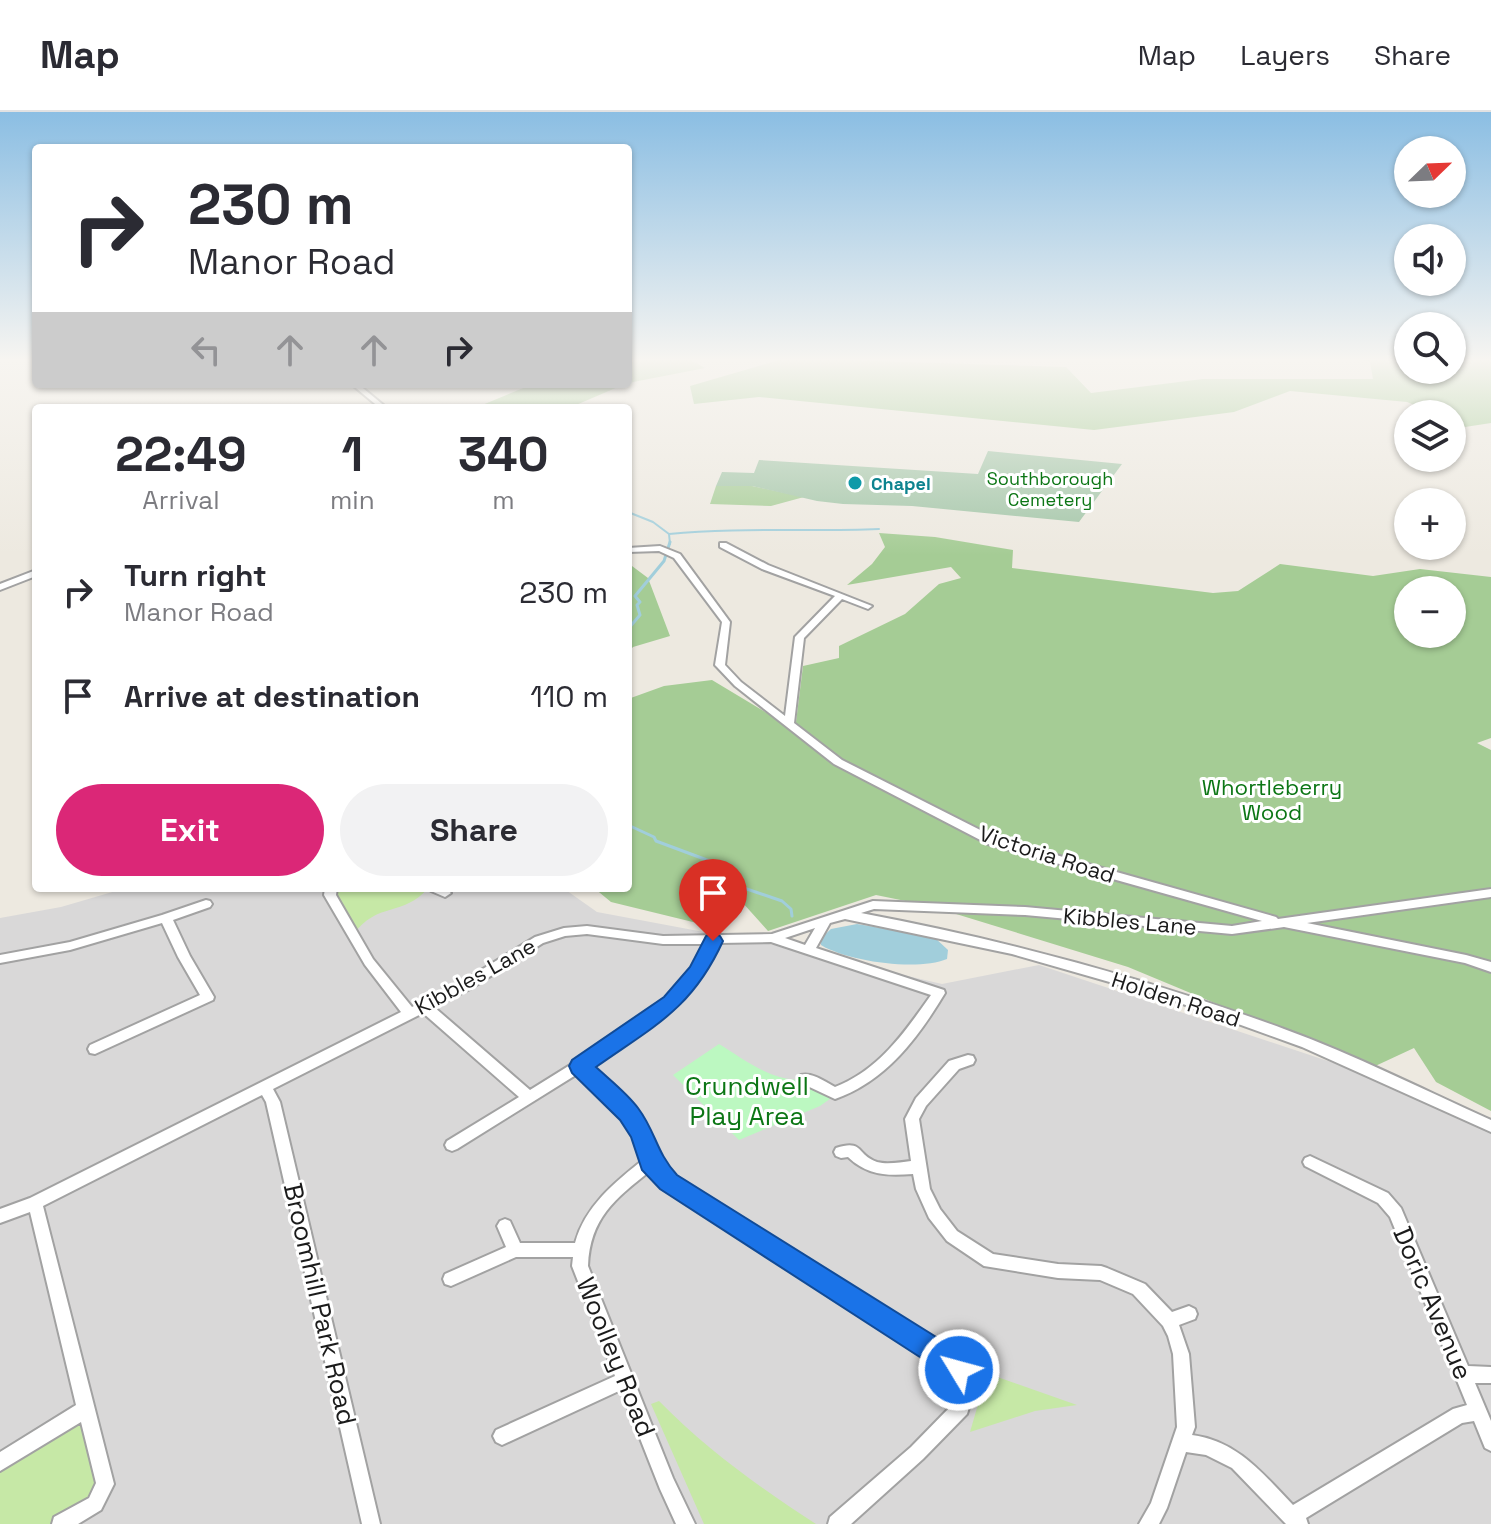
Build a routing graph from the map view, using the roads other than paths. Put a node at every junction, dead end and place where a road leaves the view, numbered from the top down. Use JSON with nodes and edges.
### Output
{"nodes":[{"id":1,"x":723,"y":545,"type":"dead end"},
{"id":2,"x":632,"y":550,"type":"edge"},
{"id":3,"x":32,"y":575,"type":"edge"},
{"id":4,"x":0,"y":587,"type":"edge"},
{"id":5,"x":839,"y":597,"type":"junction"},
{"id":6,"x":868,"y":606,"type":"dead end"},
{"id":7,"x":789,"y":722,"type":"junction"},
{"id":8,"x":330,"y":892,"type":"edge"},
{"id":9,"x":1491,"y":893,"type":"edge"},
{"id":10,"x":206,"y":904,"type":"dead end"},
{"id":11,"x":846,"y":915,"type":"junction"},
{"id":12,"x":166,"y":918,"type":"junction"},
{"id":13,"x":825,"y":922,"type":"junction"},
{"id":14,"x":1278,"y":922,"type":"junction"},
{"id":15,"x":772,"y":938,"type":"junction"},
{"id":16,"x":713,"y":941,"type":"junction"},
{"id":17,"x":809,"y":949,"type":"junction"},
{"id":18,"x":0,"y":959,"type":"edge"},
{"id":19,"x":1491,"y":967,"type":"edge"},
{"id":20,"x":424,"y":1006,"type":"junction"},
{"id":21,"x":409,"y":1013,"type":"junction"},
{"id":22,"x":95,"y":1049,"type":"dead end"},
{"id":23,"x":968,"y":1060,"type":"dead end"},
{"id":24,"x":580,"y":1066,"type":"junction"},
{"id":25,"x":806,"y":1079,"type":"dead end"},
{"id":26,"x":264,"y":1086,"type":"junction"},
{"id":27,"x":530,"y":1098,"type":"junction"},
{"id":28,"x":1491,"y":1126,"type":"edge"},
{"id":29,"x":452,"y":1145,"type":"dead end"},
{"id":30,"x":841,"y":1152,"type":"dead end"},
{"id":31,"x":650,"y":1162,"type":"junction"},
{"id":32,"x":1310,"y":1162,"type":"dead end"},
{"id":33,"x":918,"y":1167,"type":"junction"},
{"id":34,"x":35,"y":1203,"type":"junction"},
{"id":35,"x":0,"y":1216,"type":"edge"},
{"id":36,"x":505,"y":1226,"type":"dead end"},
{"id":37,"x":515,"y":1250,"type":"junction"},
{"id":38,"x":579,"y":1250,"type":"junction"},
{"id":39,"x":451,"y":1279,"type":"dead end"},
{"id":40,"x":1189,"y":1314,"type":"dead end"},
{"id":41,"x":1169,"y":1321,"type":"junction"},
{"id":42,"x":1463,"y":1374,"type":"junction"},
{"id":43,"x":1491,"y":1375,"type":"edge"},
{"id":44,"x":625,"y":1380,"type":"junction"},
{"id":45,"x":86,"y":1409,"type":"junction"},
{"id":46,"x":1479,"y":1412,"type":"junction"},
{"id":47,"x":502,"y":1436,"type":"dead end"},
{"id":48,"x":1491,"y":1442,"type":"edge"},
{"id":49,"x":1182,"y":1443,"type":"junction"},
{"id":50,"x":0,"y":1462,"type":"edge"},
{"id":51,"x":1296,"y":1520,"type":"edge"},
{"id":52,"x":61,"y":1524,"type":"edge"},
{"id":53,"x":371,"y":1524,"type":"edge"},
{"id":54,"x":686,"y":1524,"type":"edge"},
{"id":55,"x":837,"y":1524,"type":"edge"},
{"id":56,"x":1148,"y":1524,"type":"edge"}],
"edges":[{"from":1,"to":5,"type":"street"},
{"from":2,"to":7,"type":"street","name":"Victoria Road"},
{"from":3,"to":4,"type":"street"},
{"from":5,"to":6,"type":"street"},
{"from":5,"to":7,"type":"street"},
{"from":7,"to":14,"type":"street","name":"Victoria Road"},
{"from":8,"to":21,"type":"street"},
{"from":9,"to":14,"type":"street","name":"Kibbles Lane"},
{"from":10,"to":12,"type":"street"},
{"from":11,"to":13,"type":"street","name":"Kibbles Lane"},
{"from":11,"to":14,"type":"street","name":"Kibbles Lane"},
{"from":11,"to":28,"type":"street","name":"Holden Road"},
{"from":12,"to":18,"type":"street"},
{"from":12,"to":22,"type":"street"},
{"from":13,"to":15,"type":"street","name":"Kibbles Lane"},
{"from":13,"to":17,"type":"street"},
{"from":14,"to":19,"type":"street","name":"Victoria Road"},
{"from":15,"to":16,"type":"street","name":"Kibbles Lane"},
{"from":15,"to":17,"type":"street"},
{"from":16,"to":20,"type":"street","name":"Kibbles Lane"},
{"from":16,"to":24,"type":"street"},
{"from":17,"to":25,"type":"street"},
{"from":20,"to":21,"type":"street","name":"Kibbles Lane"},
{"from":20,"to":27,"type":"street"},
{"from":21,"to":26,"type":"street","name":"Kibbles Lane"},
{"from":23,"to":33,"type":"street"},
{"from":24,"to":27,"type":"street"},
{"from":24,"to":31,"type":"street"},
{"from":26,"to":34,"type":"street","name":"Kibbles Lane"},
{"from":26,"to":53,"type":"street","name":"Broomhill Park Road"},
{"from":27,"to":29,"type":"street"},
{"from":30,"to":33,"type":"street"},
{"from":31,"to":38,"type":"street","name":"Woolley Road"},
{"from":31,"to":55,"type":"street"},
{"from":32,"to":42,"type":"street","name":"Doric Avenue"},
{"from":33,"to":41,"type":"street"},
{"from":34,"to":35,"type":"street","name":"Kibbles Lane"},
{"from":34,"to":45,"type":"street"},
{"from":36,"to":37,"type":"street"},
{"from":37,"to":38,"type":"street"},
{"from":37,"to":39,"type":"street"},
{"from":38,"to":44,"type":"street","name":"Woolley Road"},
{"from":40,"to":41,"type":"street"},
{"from":41,"to":49,"type":"street"},
{"from":42,"to":43,"type":"street"},
{"from":42,"to":46,"type":"street","name":"Doric Avenue"},
{"from":44,"to":47,"type":"street"},
{"from":44,"to":54,"type":"street","name":"Woolley Road"},
{"from":45,"to":50,"type":"street"},
{"from":45,"to":52,"type":"street"},
{"from":46,"to":48,"type":"street","name":"Doric Avenue"},
{"from":46,"to":51,"type":"street"},
{"from":49,"to":51,"type":"street"},
{"from":49,"to":56,"type":"street"}]}
